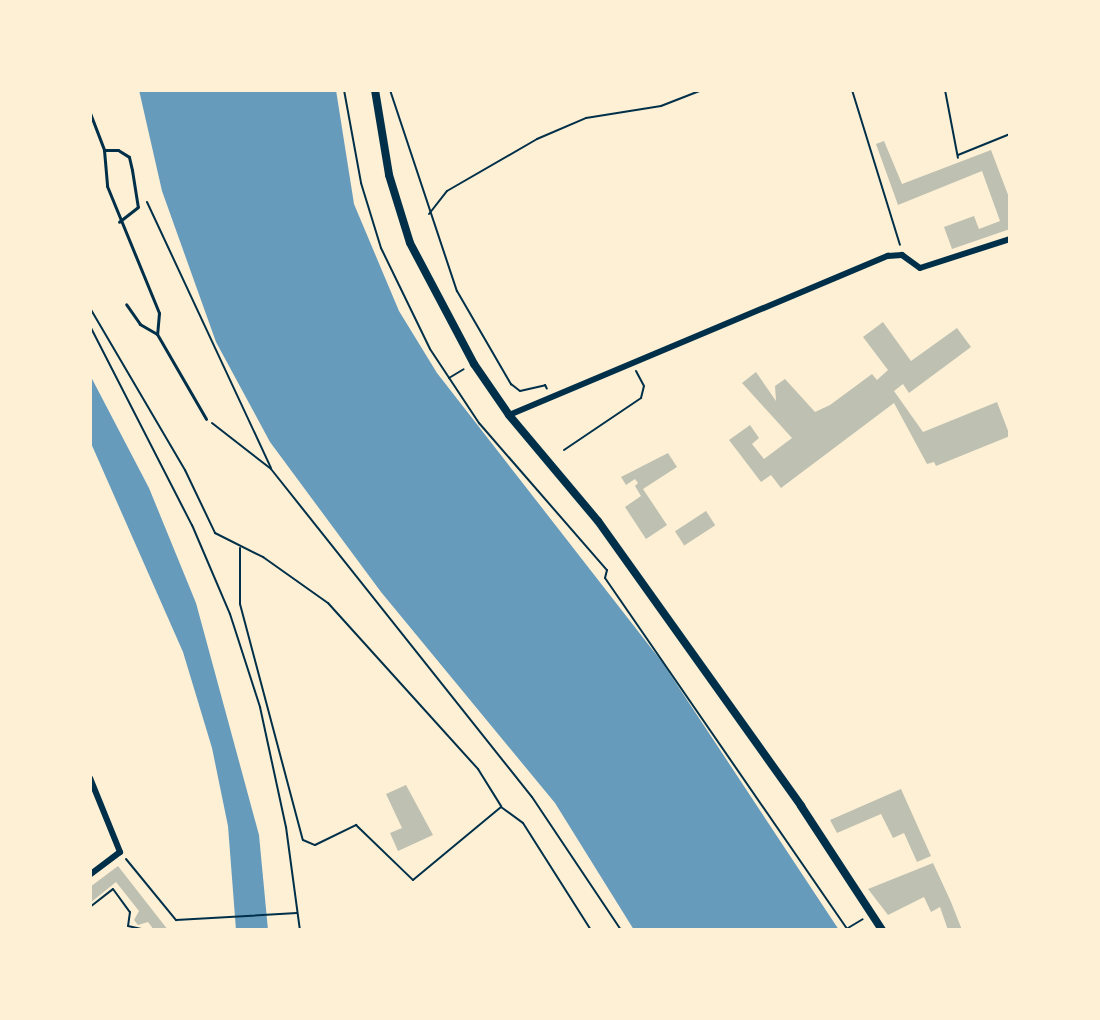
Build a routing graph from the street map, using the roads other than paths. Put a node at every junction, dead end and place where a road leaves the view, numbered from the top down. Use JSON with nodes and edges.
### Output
{"nodes":[{"id":1,"x":375,"y":90,"type":"edge"},
{"id":2,"x":90,"y":113,"type":"edge"},
{"id":3,"x":104,"y":150,"type":"junction"},
{"id":4,"x":119,"y":222,"type":"junction"},
{"id":5,"x":1010,"y":239,"type":"edge"},
{"id":6,"x":126,"y":304,"type":"dead end"},
{"id":7,"x":157,"y":334,"type":"junction"},
{"id":8,"x":509,"y":415,"type":"junction"},
{"id":9,"x":206,"y":419,"type":"road end"},
{"id":10,"x":90,"y":778,"type":"edge"},
{"id":11,"x":90,"y":875,"type":"edge"},
{"id":12,"x":882,"y":930,"type":"edge"}],
"edges":[{"from":1,"to":8,"type":"street"},
{"from":2,"to":3,"type":"lane"},
{"from":3,"to":4,"type":"lane"},
{"from":3,"to":4,"type":"lane"},
{"from":4,"to":7,"type":"lane"},
{"from":5,"to":8,"type":"street"},
{"from":6,"to":7,"type":"lane"},
{"from":7,"to":9,"type":"lane"},
{"from":8,"to":12,"type":"street"},
{"from":10,"to":11,"type":"street"}]}
